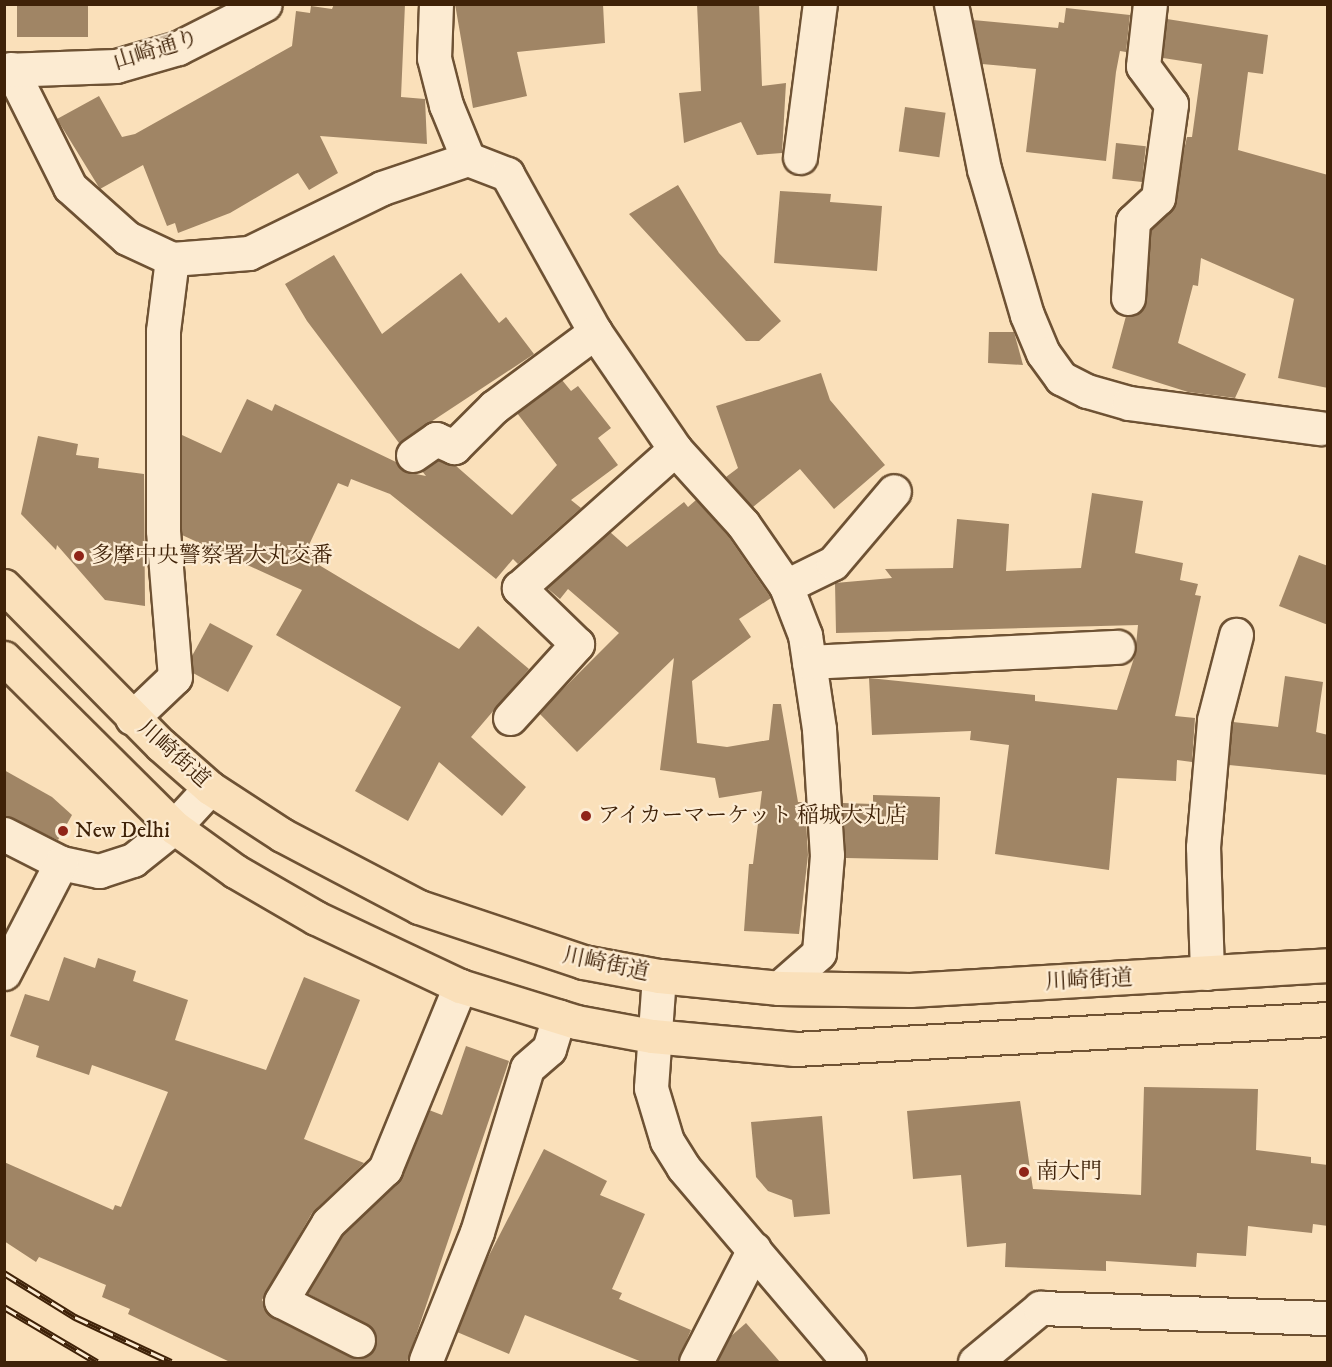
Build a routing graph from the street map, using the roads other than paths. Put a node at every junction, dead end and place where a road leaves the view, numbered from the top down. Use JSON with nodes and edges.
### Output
{"nodes":[{"id":1,"x":265,"y":4,"type":"edge"},
{"id":2,"x":436,"y":4,"type":"edge"},
{"id":3,"x":820,"y":4,"type":"edge"},
{"id":4,"x":951,"y":4,"type":"edge"},
{"id":5,"x":1150,"y":4,"type":"edge"},
{"id":6,"x":8,"y":69,"type":"edge"},
{"id":7,"x":800,"y":157,"type":"dead end"},
{"id":8,"x":468,"y":159,"type":"junction"},
{"id":9,"x":172,"y":260,"type":"junction"},
{"id":10,"x":1128,"y":298,"type":"dead end"},
{"id":11,"x":595,"y":332,"type":"junction"},
{"id":12,"x":1320,"y":428,"type":"dead end"},
{"id":13,"x":675,"y":449,"type":"junction"},
{"id":14,"x":413,"y":455,"type":"dead end"},
{"id":15,"x":894,"y":491,"type":"dead end"},
{"id":16,"x":4,"y":586,"type":"edge"},
{"id":17,"x":786,"y":586,"type":"junction"},
{"id":18,"x":1236,"y":635,"type":"dead end"},
{"id":19,"x":1118,"y":647,"type":"dead end"},
{"id":20,"x":4,"y":658,"type":"edge"},
{"id":21,"x":809,"y":662,"type":"junction"},
{"id":22,"x":132,"y":718,"type":"junction"},
{"id":23,"x":510,"y":718,"type":"dead end"},
{"id":24,"x":210,"y":788,"type":"junction"},
{"id":25,"x":174,"y":827,"type":"junction"},
{"id":26,"x":4,"y":834,"type":"edge"},
{"id":27,"x":61,"y":863,"type":"junction"},
{"id":28,"x":1328,"y":965,"type":"edge"},
{"id":29,"x":4,"y":973,"type":"edge"},
{"id":30,"x":1207,"y":973,"type":"junction"},
{"id":31,"x":659,"y":976,"type":"junction"},
{"id":32,"x":460,"y":986,"type":"junction"},
{"id":33,"x":779,"y":988,"type":"junction"},
{"id":34,"x":559,"y":1017,"type":"junction"},
{"id":35,"x":1328,"y":1019,"type":"edge"},
{"id":36,"x":652,"y":1036,"type":"junction"},
{"id":37,"x":754,"y":1249,"type":"junction"},
{"id":38,"x":1328,"y":1318,"type":"edge"},
{"id":39,"x":358,"y":1340,"type":"dead end"},
{"id":40,"x":426,"y":1360,"type":"dead end"},
{"id":41,"x":696,"y":1362,"type":"edge"},
{"id":42,"x":849,"y":1362,"type":"edge"},
{"id":43,"x":975,"y":1362,"type":"edge"}],
"edges":[{"from":1,"to":6,"type":"street","name":"山崎通り"},
{"from":2,"to":8,"type":"street"},
{"from":3,"to":7,"type":"street"},
{"from":4,"to":12,"type":"street"},
{"from":5,"to":10,"type":"street"},
{"from":6,"to":9,"type":"street"},
{"from":8,"to":9,"type":"street"},
{"from":8,"to":11,"type":"street"},
{"from":9,"to":22,"type":"street"},
{"from":11,"to":13,"type":"street"},
{"from":11,"to":14,"type":"street"},
{"from":13,"to":17,"type":"street"},
{"from":13,"to":23,"type":"street"},
{"from":15,"to":17,"type":"street"},
{"from":16,"to":22,"type":"main road","name":"川崎街道"},
{"from":17,"to":21,"type":"street"},
{"from":18,"to":30,"type":"street"},
{"from":19,"to":21,"type":"street"},
{"from":20,"to":25,"type":"main road"},
{"from":21,"to":33,"type":"street"},
{"from":22,"to":24,"type":"main road","name":"川崎街道"},
{"from":24,"to":25,"type":"street"},
{"from":24,"to":31,"type":"main road","name":"川崎街道"},
{"from":25,"to":27,"type":"street"},
{"from":25,"to":32,"type":"main road"},
{"from":26,"to":27,"type":"street"},
{"from":27,"to":29,"type":"street"},
{"from":28,"to":30,"type":"main road","name":"川崎街道"},
{"from":30,"to":33,"type":"main road","name":"川崎街道"},
{"from":31,"to":33,"type":"main road","name":"川崎街道"},
{"from":31,"to":36,"type":"street"},
{"from":32,"to":34,"type":"main road"},
{"from":32,"to":39,"type":"street"},
{"from":34,"to":36,"type":"main road"},
{"from":34,"to":40,"type":"street"},
{"from":35,"to":36,"type":"main road"},
{"from":36,"to":37,"type":"street"},
{"from":37,"to":41,"type":"street"},
{"from":37,"to":42,"type":"street"},
{"from":38,"to":43,"type":"street"}]}
